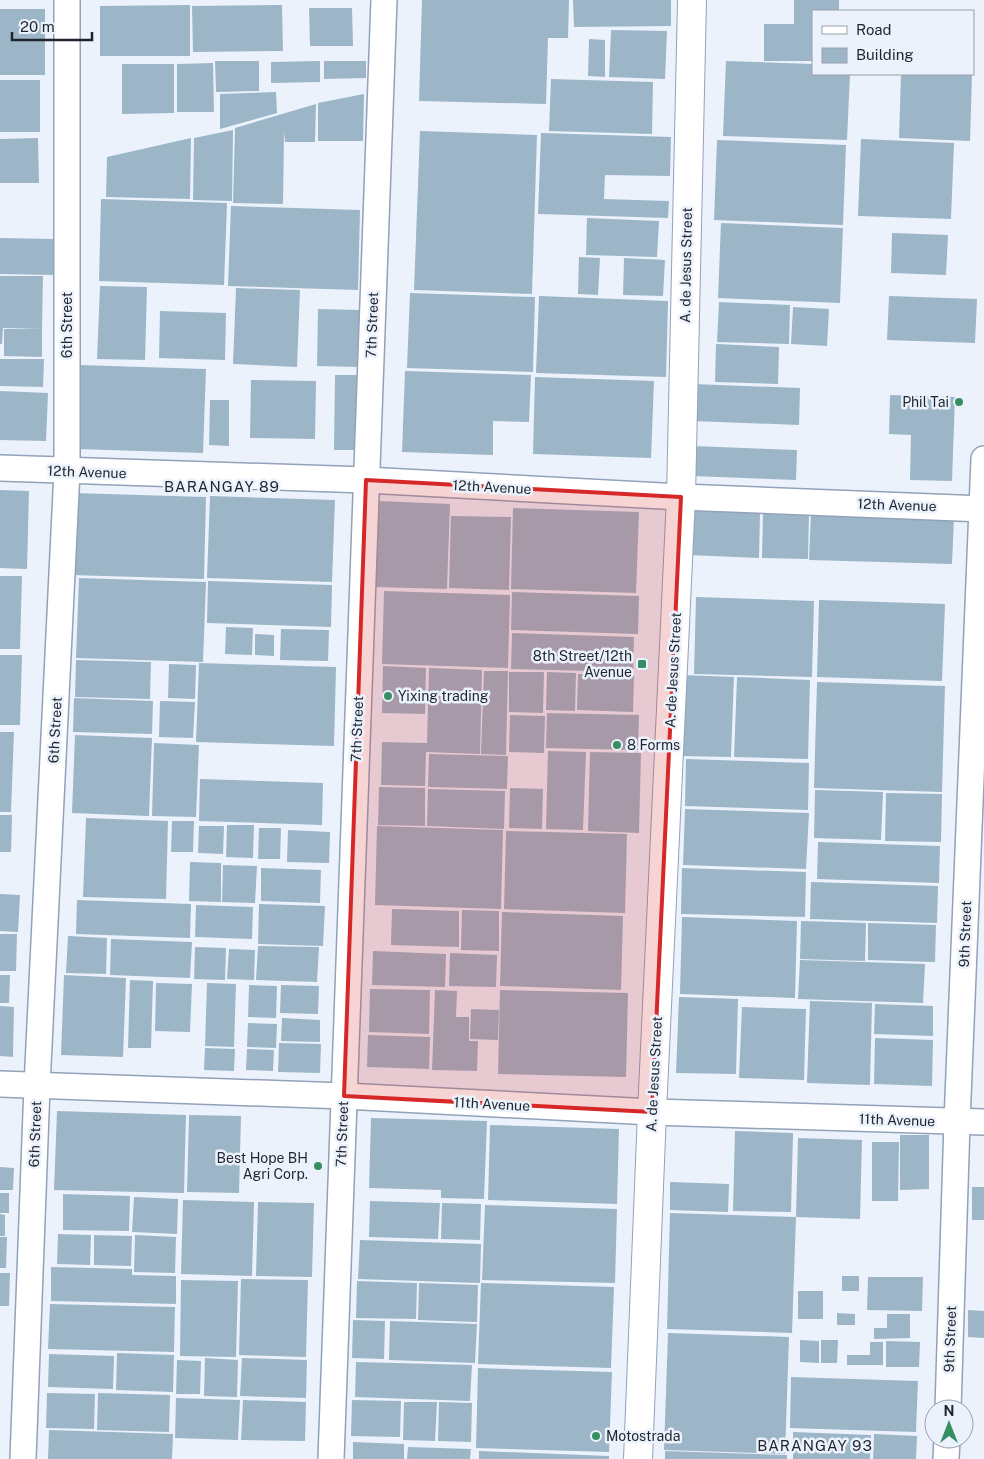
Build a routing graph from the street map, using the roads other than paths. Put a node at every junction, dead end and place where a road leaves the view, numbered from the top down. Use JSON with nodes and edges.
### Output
{"nodes":[{"id":1,"x":67,"y":0,"type":"edge"},
{"id":2,"x":384,"y":0,"type":"edge"},
{"id":3,"x":692,"y":0,"type":"edge"},
{"id":4,"x":984,"y":459,"type":"edge"},
{"id":5,"x":0,"y":468,"type":"edge"},
{"id":6,"x":67,"y":471,"type":"junction"},
{"id":7,"x":366,"y":480,"type":"junction"},
{"id":8,"x":681,"y":497,"type":"junction"},
{"id":9,"x":983,"y":509,"type":"edge"},
{"id":10,"x":0,"y":1084,"type":"edge"},
{"id":11,"x":37,"y":1086,"type":"junction"},
{"id":12,"x":344,"y":1096,"type":"junction"},
{"id":13,"x":652,"y":1112,"type":"junction"},
{"id":14,"x":958,"y":1122,"type":"junction"},
{"id":15,"x":984,"y":1122,"type":"edge"},
{"id":16,"x":948,"y":1399,"type":"edge"},
{"id":17,"x":23,"y":1459,"type":"edge"},
{"id":18,"x":331,"y":1459,"type":"edge"},
{"id":19,"x":638,"y":1459,"type":"edge"}],
"edges":[{"from":1,"to":6,"type":"street","name":"6th Street"},
{"from":2,"to":7,"type":"street","name":"7th Street"},
{"from":3,"to":8,"type":"main road","name":"A. de Jesus Street"},
{"from":4,"to":9,"type":"street","name":"9th Street"},
{"from":5,"to":6,"type":"street","name":"12th Avenue"},
{"from":6,"to":7,"type":"street","name":"12th Avenue"},
{"from":6,"to":11,"type":"street","name":"6th Street"},
{"from":7,"to":8,"type":"street","name":"12th Avenue"},
{"from":7,"to":12,"type":"street","name":"7th Street"},
{"from":8,"to":9,"type":"street","name":"12th Avenue"},
{"from":8,"to":13,"type":"main road","name":"A. de Jesus Street"},
{"from":9,"to":14,"type":"street","name":"9th Street"},
{"from":10,"to":11,"type":"street","name":"11th Avenue"},
{"from":11,"to":12,"type":"street","name":"11th Avenue"},
{"from":11,"to":17,"type":"street","name":"6th Street"},
{"from":12,"to":13,"type":"street","name":"11th Avenue"},
{"from":12,"to":18,"type":"street","name":"7th Street"},
{"from":13,"to":14,"type":"street","name":"11th Avenue"},
{"from":13,"to":19,"type":"main road","name":"A. de Jesus Street"},
{"from":14,"to":15,"type":"street","name":"11th Avenue"},
{"from":14,"to":16,"type":"street","name":"9th Street"}]}
